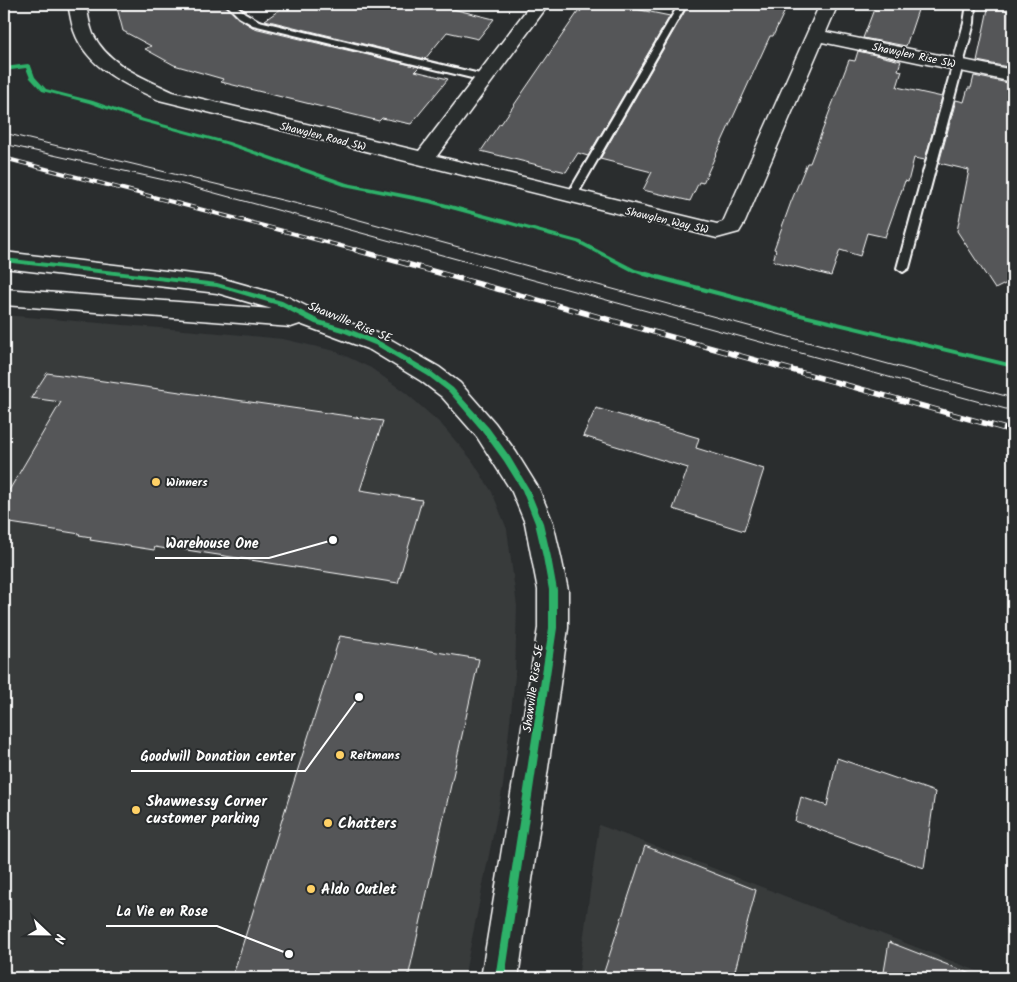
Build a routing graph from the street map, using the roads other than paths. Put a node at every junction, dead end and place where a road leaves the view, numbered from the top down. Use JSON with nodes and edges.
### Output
{"nodes":[{"id":1,"x":78,"y":4,"type":"edge"},
{"id":2,"x":230,"y":4,"type":"edge"},
{"id":3,"x":540,"y":4,"type":"edge"},
{"id":4,"x":684,"y":4,"type":"edge"},
{"id":5,"x":829,"y":4,"type":"edge"},
{"id":6,"x":971,"y":4,"type":"edge"},
{"id":7,"x":815,"y":35,"type":"junction"},
{"id":8,"x":957,"y":64,"type":"junction"},
{"id":9,"x":1013,"y":76,"type":"edge"},
{"id":10,"x":484,"y":78,"type":"junction"},
{"id":11,"x":423,"y":160,"type":"junction"},
{"id":12,"x":572,"y":197,"type":"junction"},
{"id":13,"x":4,"y":260,"type":"edge"},
{"id":14,"x":903,"y":268,"type":"dead end"},
{"id":15,"x":4,"y":297,"type":"edge"},
{"id":16,"x":317,"y":322,"type":"junction"},
{"id":17,"x":500,"y":978,"type":"edge"}],
"edges":[{"from":1,"to":11,"type":"street","name":"Shawglen Road SW"},
{"from":2,"to":10,"type":"lane"},
{"from":3,"to":10,"type":"street"},
{"from":4,"to":12,"type":"lane"},
{"from":5,"to":7,"type":"street","name":"Shawglen Way SW"},
{"from":6,"to":8,"type":"lane"},
{"from":7,"to":8,"type":"street","name":"Shawglen Rise SW"},
{"from":7,"to":12,"type":"street","name":"Shawglen Way SW"},
{"from":8,"to":9,"type":"street","name":"Shawglen Rise SW"},
{"from":8,"to":14,"type":"lane"},
{"from":10,"to":11,"type":"street"},
{"from":11,"to":12,"type":"street","name":"Shawglen Way SW"},
{"from":13,"to":16,"type":"street","name":"Shawville Rise SE"},
{"from":15,"to":16,"type":"street","name":"Shawville Rise SE"},
{"from":16,"to":17,"type":"street","name":"Shawville Rise SE"}]}
